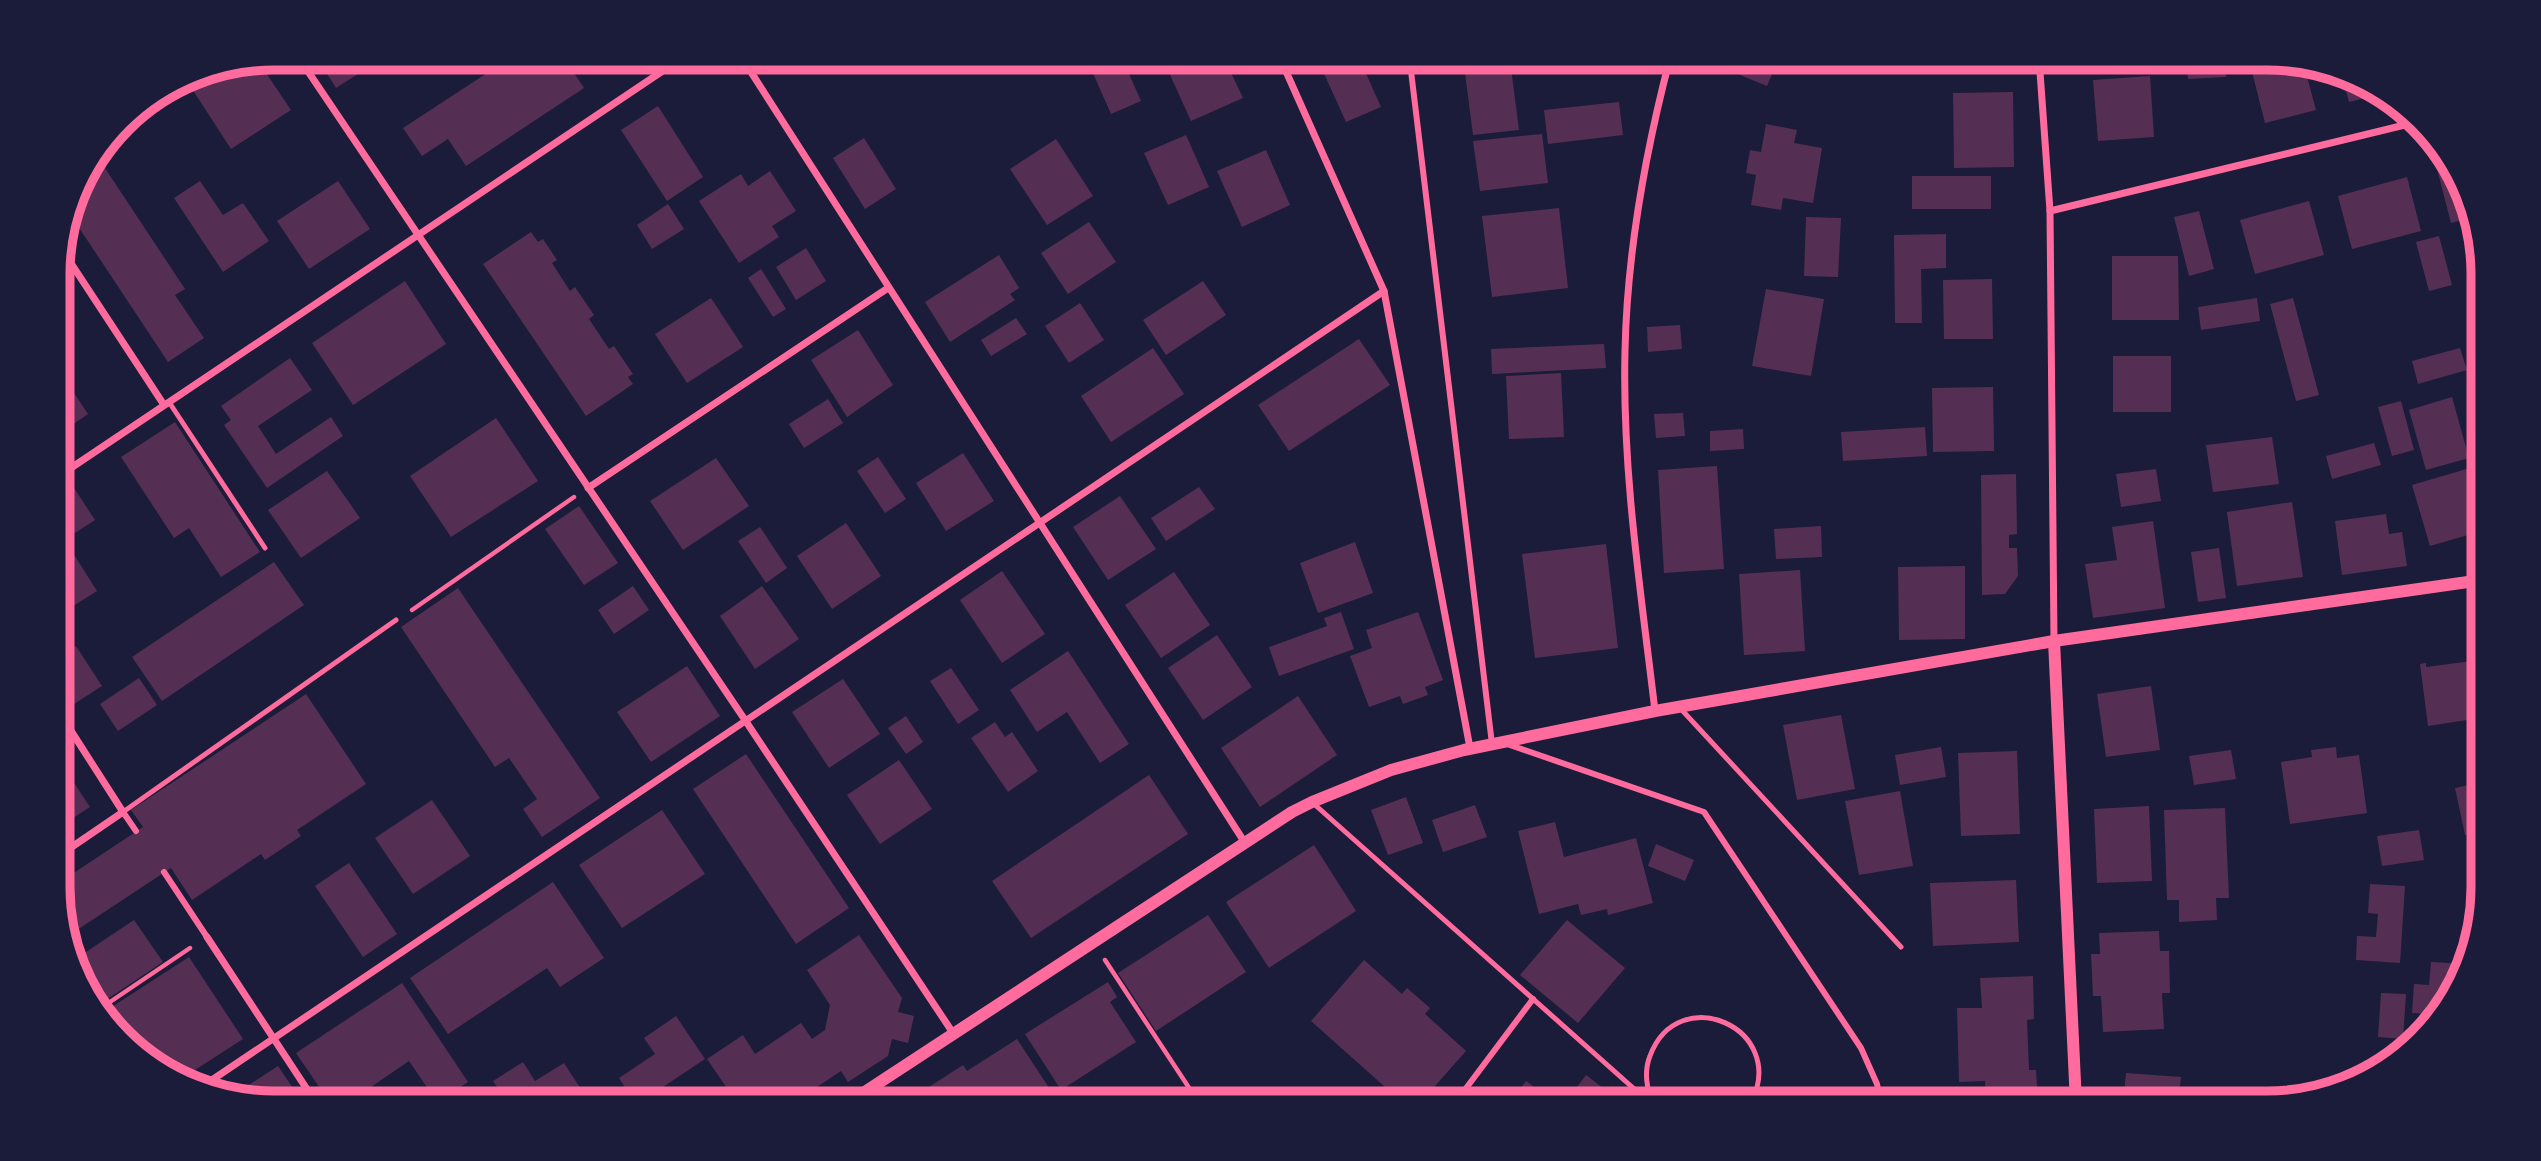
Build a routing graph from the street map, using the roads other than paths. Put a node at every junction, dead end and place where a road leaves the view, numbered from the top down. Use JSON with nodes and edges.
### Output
{"nodes":[{"id":1,"x":307,"y":70,"type":"edge"},
{"id":2,"x":664,"y":70,"type":"edge"},
{"id":3,"x":750,"y":70,"type":"edge"},
{"id":4,"x":1285,"y":70,"type":"edge"},
{"id":5,"x":1413,"y":70,"type":"edge"},
{"id":6,"x":1667,"y":70,"type":"edge"},
{"id":7,"x":2040,"y":70,"type":"edge"},
{"id":8,"x":2405,"y":125,"type":"edge"},
{"id":9,"x":2050,"y":211,"type":"junction"},
{"id":10,"x":418,"y":235,"type":"junction"},
{"id":11,"x":70,"y":261,"type":"edge"},
{"id":12,"x":888,"y":288,"type":"junction"},
{"id":13,"x":1384,"y":291,"type":"junction"},
{"id":14,"x":167,"y":403,"type":"junction"},
{"id":15,"x":70,"y":469,"type":"edge"},
{"id":16,"x":588,"y":488,"type":"junction"},
{"id":17,"x":1039,"y":523,"type":"junction"},
{"id":18,"x":265,"y":548,"type":"dead end"},
{"id":19,"x":2471,"y":582,"type":"edge"},
{"id":20,"x":396,"y":620,"type":"road end"},
{"id":21,"x":2054,"y":641,"type":"junction"},
{"id":22,"x":1679,"y":708,"type":"junction"},
{"id":23,"x":1655,"y":711,"type":"junction"},
{"id":24,"x":745,"y":720,"type":"junction"},
{"id":25,"x":70,"y":729,"type":"edge"},
{"id":26,"x":1498,"y":743,"type":"junction"},
{"id":27,"x":1469,"y":748,"type":"junction"},
{"id":28,"x":1312,"y":802,"type":"junction"},
{"id":29,"x":123,"y":812,"type":"junction"},
{"id":30,"x":136,"y":831,"type":"dead end"},
{"id":31,"x":1245,"y":843,"type":"junction"},
{"id":32,"x":70,"y":848,"type":"edge"},
{"id":33,"x":164,"y":872,"type":"dead end"},
{"id":34,"x":207,"y":937,"type":"joint"},
{"id":35,"x":1901,"y":947,"type":"dead end"},
{"id":36,"x":1533,"y":999,"type":"junction"},
{"id":37,"x":953,"y":1033,"type":"junction"},
{"id":38,"x":274,"y":1039,"type":"junction"},
{"id":39,"x":211,"y":1081,"type":"edge"},
{"id":40,"x":308,"y":1091,"type":"edge"},
{"id":41,"x":866,"y":1091,"type":"edge"},
{"id":42,"x":1464,"y":1091,"type":"edge"},
{"id":43,"x":1638,"y":1091,"type":"edge"},
{"id":44,"x":1649,"y":1091,"type":"edge"},
{"id":45,"x":1757,"y":1091,"type":"edge"},
{"id":46,"x":1878,"y":1091,"type":"edge"},
{"id":47,"x":2075,"y":1091,"type":"edge"}],
"edges":[{"from":1,"to":10,"type":"street"},
{"from":2,"to":10,"type":"street"},
{"from":3,"to":12,"type":"street"},
{"from":4,"to":13,"type":"street"},
{"from":5,"to":26,"type":"street"},
{"from":6,"to":23,"type":"street"},
{"from":7,"to":9,"type":"street"},
{"from":8,"to":9,"type":"street"},
{"from":9,"to":21,"type":"street"},
{"from":10,"to":14,"type":"street"},
{"from":10,"to":16,"type":"street"},
{"from":11,"to":14,"type":"street"},
{"from":12,"to":16,"type":"street"},
{"from":12,"to":17,"type":"street"},
{"from":13,"to":17,"type":"street"},
{"from":13,"to":27,"type":"street"},
{"from":14,"to":15,"type":"street"},
{"from":14,"to":18,"type":"lane"},
{"from":16,"to":24,"type":"street"},
{"from":17,"to":24,"type":"street"},
{"from":17,"to":31,"type":"street"},
{"from":19,"to":21,"type":"street"},
{"from":20,"to":29,"type":"lane"},
{"from":21,"to":22,"type":"street"},
{"from":21,"to":47,"type":"street"},
{"from":22,"to":23,"type":"street"},
{"from":22,"to":35,"type":"lane"},
{"from":23,"to":26,"type":"street"},
{"from":24,"to":37,"type":"street"},
{"from":24,"to":38,"type":"street"},
{"from":25,"to":29,"type":"street"},
{"from":26,"to":27,"type":"street"},
{"from":26,"to":46,"type":"street"},
{"from":27,"to":28,"type":"street"},
{"from":28,"to":31,"type":"street"},
{"from":28,"to":36,"type":"lane"},
{"from":29,"to":30,"type":"street"},
{"from":29,"to":32,"type":"street"},
{"from":31,"to":37,"type":"street"},
{"from":33,"to":34,"type":"street"},
{"from":34,"to":38,"type":"street"},
{"from":36,"to":42,"type":"street"},
{"from":36,"to":43,"type":"lane"},
{"from":37,"to":41,"type":"street"},
{"from":38,"to":39,"type":"street"},
{"from":38,"to":40,"type":"street"},
{"from":44,"to":45,"type":"lane"}]}
